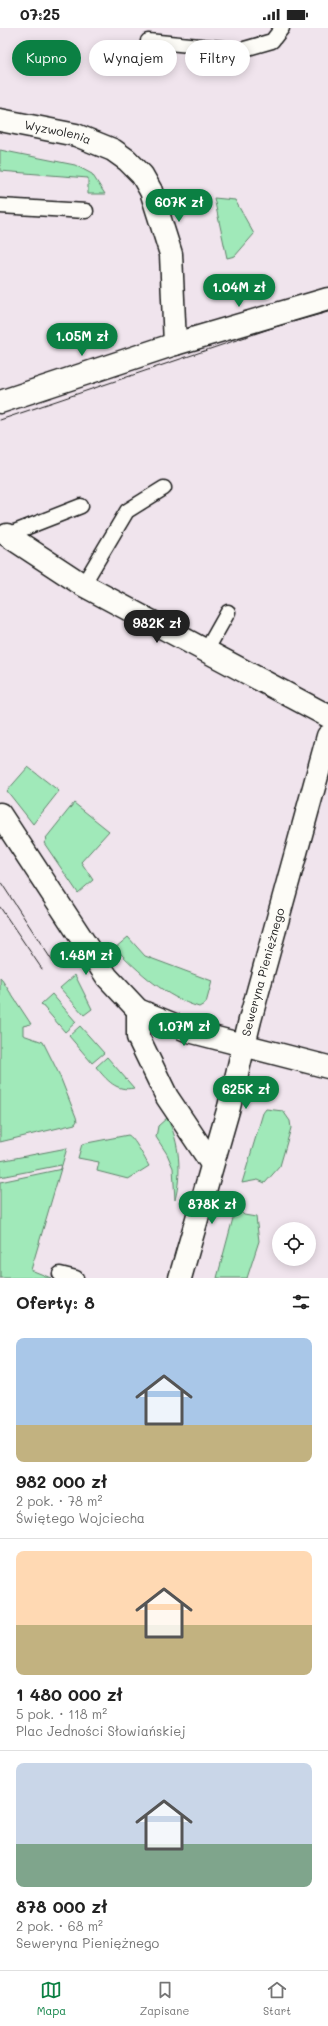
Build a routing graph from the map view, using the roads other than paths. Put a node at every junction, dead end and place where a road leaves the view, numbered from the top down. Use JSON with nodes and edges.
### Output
{"nodes":[{"id":1,"x":282,"y":28,"type":"edge"},
{"id":2,"x":177,"y":44,"type":"edge"},
{"id":3,"x":0,"y":120,"type":"edge"},
{"id":4,"x":0,"y":206,"type":"edge"},
{"id":5,"x":86,"y":211,"type":"dead end"},
{"id":6,"x":328,"y":299,"type":"edge"},
{"id":7,"x":175,"y":344,"type":"junction"},
{"id":8,"x":0,"y":402,"type":"edge"},
{"id":9,"x":164,"y":488,"type":"dead end"},
{"id":10,"x":81,"y":506,"type":"dead end"},
{"id":11,"x":7,"y":535,"type":"joint"},
{"id":12,"x":83,"y":585,"type":"junction"},
{"id":13,"x":228,"y":612,"type":"dead end"},
{"id":14,"x":206,"y":651,"type":"junction"},
{"id":15,"x":328,"y":716,"type":"edge"},
{"id":16,"x":328,"y":736,"type":"edge"},
{"id":17,"x":0,"y":814,"type":"edge"},
{"id":18,"x":138,"y":1010,"type":"junction"},
{"id":19,"x":244,"y":1046,"type":"junction"},
{"id":20,"x":328,"y":1067,"type":"edge"},
{"id":21,"x":212,"y":1164,"type":"junction"},
{"id":22,"x":60,"y":1274,"type":"dead end"},
{"id":23,"x":76,"y":1278,"type":"edge"},
{"id":24,"x":180,"y":1278,"type":"edge"}],
"edges":[{"from":1,"to":2,"type":"lane"},
{"from":3,"to":7,"type":"street","name":"Wyzwolenia"},
{"from":4,"to":5,"type":"lane"},
{"from":6,"to":7,"type":"street"},
{"from":7,"to":8,"type":"street"},
{"from":9,"to":12,"type":"lane"},
{"from":10,"to":11,"type":"lane"},
{"from":11,"to":12,"type":"street"},
{"from":12,"to":14,"type":"street"},
{"from":13,"to":14,"type":"lane"},
{"from":14,"to":15,"type":"street"},
{"from":16,"to":19,"type":"street","name":"Seweryna Pieniężnego"},
{"from":17,"to":18,"type":"street"},
{"from":18,"to":19,"type":"street"},
{"from":18,"to":21,"type":"street"},
{"from":19,"to":20,"type":"street"},
{"from":19,"to":21,"type":"street","name":"Seweryna Pieniężnego"},
{"from":21,"to":24,"type":"street","name":"Seweryna Pieniężnego"},
{"from":22,"to":23,"type":"lane"}]}
